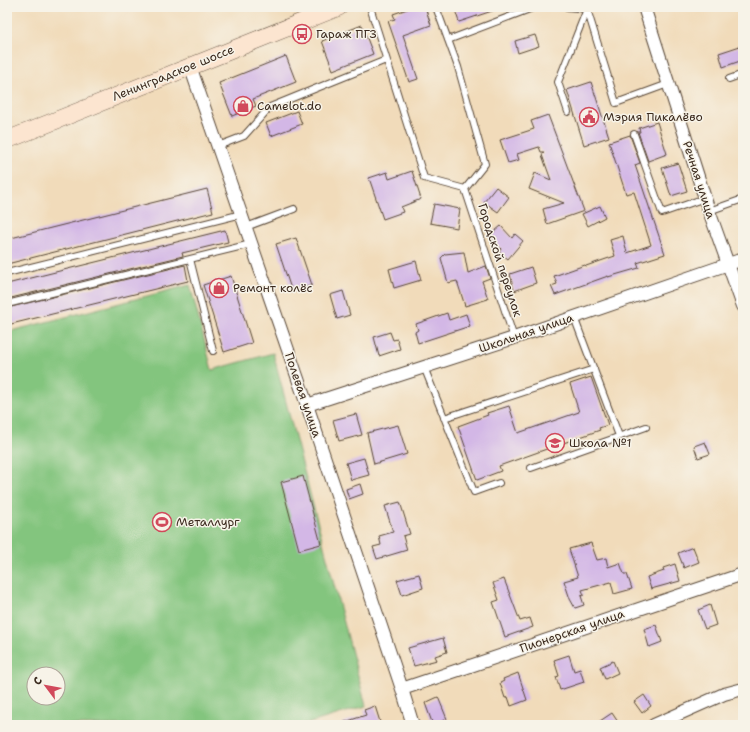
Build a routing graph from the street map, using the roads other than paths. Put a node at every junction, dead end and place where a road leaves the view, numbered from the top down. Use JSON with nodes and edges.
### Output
{"nodes":[{"id":1,"x":339,"y":7,"type":"edge"},
{"id":2,"x":370,"y":7,"type":"edge"},
{"id":3,"x":436,"y":7,"type":"edge"},
{"id":4,"x":535,"y":7,"type":"edge"},
{"id":5,"x":567,"y":7,"type":"edge"},
{"id":6,"x":644,"y":7,"type":"edge"},
{"id":7,"x":590,"y":8,"type":"edge"},
{"id":8,"x":522,"y":9,"type":"edge"},
{"id":9,"x":448,"y":40,"type":"junction"},
{"id":10,"x":386,"y":60,"type":"junction"},
{"id":11,"x":190,"y":66,"type":"junction"},
{"id":12,"x":743,"y":74,"type":"edge"},
{"id":13,"x":729,"y":79,"type":"dead end"},
{"id":14,"x":668,"y":84,"type":"junction"},
{"id":15,"x":568,"y":112,"type":"dead end"},
{"id":16,"x":634,"y":134,"type":"dead end"},
{"id":17,"x":7,"y":140,"type":"edge"},
{"id":18,"x":218,"y":146,"type":"junction"},
{"id":19,"x":465,"y":189,"type":"junction"},
{"id":20,"x":705,"y":198,"type":"junction"},
{"id":21,"x":743,"y":199,"type":"edge"},
{"id":22,"x":294,"y":209,"type":"dead end"},
{"id":23,"x":709,"y":211,"type":"junction"},
{"id":24,"x":242,"y":214,"type":"junction"},
{"id":25,"x":246,"y":227,"type":"junction"},
{"id":26,"x":252,"y":244,"type":"junction"},
{"id":27,"x":190,"y":259,"type":"junction"},
{"id":28,"x":743,"y":259,"type":"edge"},
{"id":29,"x":728,"y":264,"type":"junction"},
{"id":30,"x":7,"y":273,"type":"edge"},
{"id":31,"x":7,"y":304,"type":"edge"},
{"id":32,"x":743,"y":306,"type":"edge"},
{"id":33,"x":574,"y":317,"type":"junction"},
{"id":34,"x":514,"y":338,"type":"junction"},
{"id":35,"x":214,"y":351,"type":"dead end"},
{"id":36,"x":424,"y":367,"type":"junction"},
{"id":37,"x":594,"y":369,"type":"junction"},
{"id":38,"x":307,"y":405,"type":"junction"},
{"id":39,"x":444,"y":418,"type":"junction"},
{"id":40,"x":646,"y":427,"type":"dead end"},
{"id":41,"x":619,"y":436,"type":"junction"},
{"id":42,"x":530,"y":468,"type":"dead end"},
{"id":43,"x":498,"y":483,"type":"dead end"},
{"id":44,"x":743,"y":574,"type":"edge"},
{"id":45,"x":402,"y":689,"type":"junction"},
{"id":46,"x":743,"y":689,"type":"edge"},
{"id":47,"x":413,"y":725,"type":"edge"},
{"id":48,"x":654,"y":725,"type":"edge"}],
"edges":[{"from":1,"to":11,"type":"main road","name":"Ленинградское шоссе"},
{"from":2,"to":10,"type":"lane"},
{"from":3,"to":9,"type":"lane"},
{"from":4,"to":8,"type":"lane"},
{"from":5,"to":7,"type":"lane"},
{"from":6,"to":14,"type":"street","name":"Речная улица"},
{"from":7,"to":14,"type":"lane"},
{"from":7,"to":15,"type":"lane"},
{"from":8,"to":9,"type":"lane"},
{"from":9,"to":19,"type":"lane"},
{"from":10,"to":18,"type":"lane"},
{"from":10,"to":19,"type":"lane"},
{"from":11,"to":17,"type":"main road","name":"Ленинградское шоссе"},
{"from":11,"to":18,"type":"street","name":"Полевая улица"},
{"from":12,"to":13,"type":"lane"},
{"from":14,"to":20,"type":"street","name":"Речная улица"},
{"from":16,"to":20,"type":"lane"},
{"from":18,"to":24,"type":"street","name":"Полевая улица"},
{"from":19,"to":34,"type":"lane","name":"Городской переулок"},
{"from":20,"to":23,"type":"street","name":"Речная улица"},
{"from":21,"to":23,"type":"lane"},
{"from":22,"to":25,"type":"lane"},
{"from":23,"to":29,"type":"street","name":"Речная улица"},
{"from":24,"to":25,"type":"street","name":"Полевая улица"},
{"from":24,"to":30,"type":"lane"},
{"from":25,"to":26,"type":"street","name":"Полевая улица"},
{"from":26,"to":27,"type":"lane"},
{"from":26,"to":38,"type":"street","name":"Полевая улица"},
{"from":27,"to":31,"type":"lane"},
{"from":27,"to":35,"type":"lane"},
{"from":28,"to":29,"type":"street","name":"Школьная улица"},
{"from":29,"to":32,"type":"street","name":"Речная улица"},
{"from":29,"to":33,"type":"street","name":"Школьная улица"},
{"from":33,"to":34,"type":"street","name":"Школьная улица"},
{"from":33,"to":37,"type":"lane"},
{"from":34,"to":36,"type":"street","name":"Школьная улица"},
{"from":36,"to":38,"type":"street","name":"Школьная улица"},
{"from":36,"to":39,"type":"lane"},
{"from":37,"to":39,"type":"lane"},
{"from":37,"to":41,"type":"lane"},
{"from":38,"to":45,"type":"street","name":"Полевая улица"},
{"from":39,"to":43,"type":"lane"},
{"from":40,"to":41,"type":"lane"},
{"from":41,"to":42,"type":"lane"},
{"from":44,"to":45,"type":"street","name":"Пионерская улица"},
{"from":45,"to":47,"type":"street","name":"Полевая улица"},
{"from":46,"to":48,"type":"street"}]}
